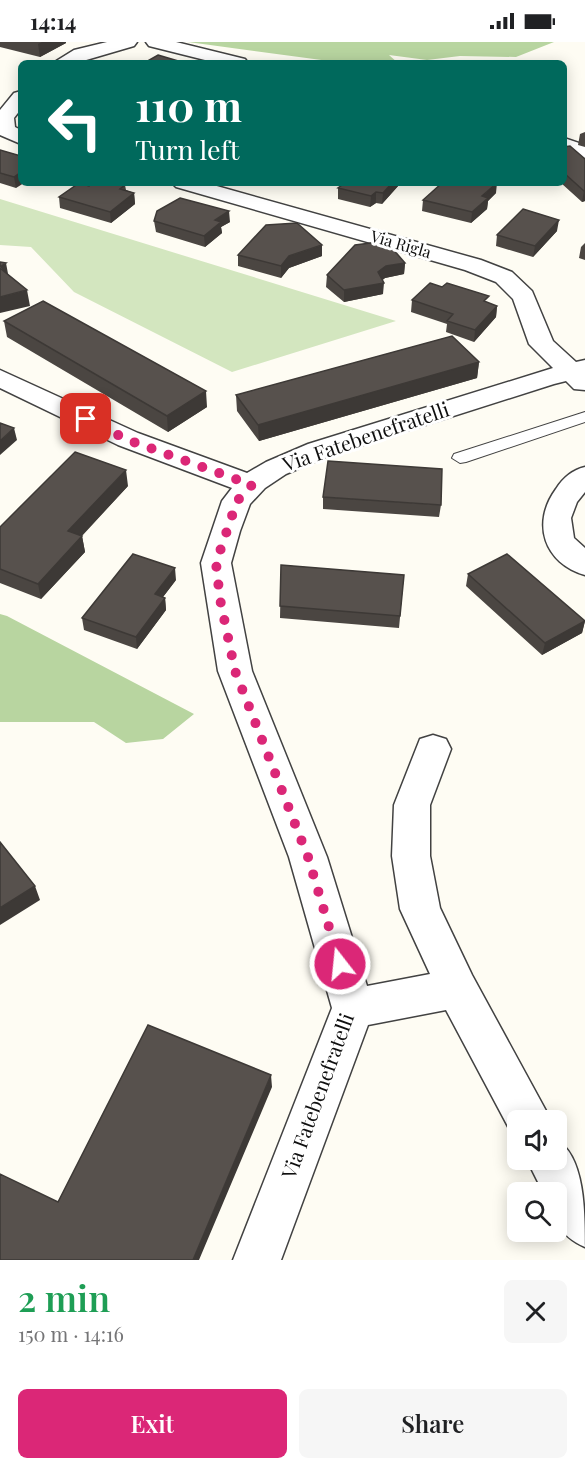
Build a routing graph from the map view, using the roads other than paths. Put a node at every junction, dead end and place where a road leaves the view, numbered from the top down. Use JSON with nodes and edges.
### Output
{"nodes":[{"id":1,"x":128,"y":42,"type":"edge"},
{"id":2,"x":154,"y":42,"type":"edge"},
{"id":3,"x":68,"y":60,"type":"edge"},
{"id":4,"x":227,"y":60,"type":"edge"},
{"id":5,"x":18,"y":101,"type":"edge"},
{"id":6,"x":9,"y":133,"type":"edge"},
{"id":7,"x":567,"y":145,"type":"edge"},
{"id":8,"x":585,"y":152,"type":"edge"},
{"id":9,"x":194,"y":186,"type":"edge"},
{"id":10,"x":580,"y":375,"type":"edge"},
{"id":11,"x":0,"y":378,"type":"edge"},
{"id":12,"x":585,"y":417,"type":"edge"},
{"id":13,"x":460,"y":458,"type":"dead end"},
{"id":14,"x":585,"y":476,"type":"edge"},
{"id":15,"x":252,"y":485,"type":"junction"},
{"id":16,"x":585,"y":564,"type":"edge"},
{"id":17,"x":433,"y":749,"type":"dead end"},
{"id":18,"x":457,"y":989,"type":"junction"},
{"id":19,"x":353,"y":1008,"type":"junction"},
{"id":20,"x":524,"y":1110,"type":"edge"},
{"id":21,"x":556,"y":1170,"type":"edge"},
{"id":22,"x":585,"y":1223,"type":"edge"},
{"id":23,"x":257,"y":1260,"type":"edge"}],
"edges":[{"from":1,"to":3,"type":"street"},
{"from":2,"to":4,"type":"street"},
{"from":5,"to":6,"type":"street"},
{"from":7,"to":8,"type":"street"},
{"from":9,"to":10,"type":"street","name":"Via Rigla"},
{"from":10,"to":15,"type":"street","name":"Via Fatebenefratelli"},
{"from":11,"to":15,"type":"street"},
{"from":12,"to":13,"type":"lane"},
{"from":14,"to":16,"type":"street"},
{"from":15,"to":19,"type":"street","name":"Via Fatebenefratelli"},
{"from":17,"to":18,"type":"street"},
{"from":18,"to":19,"type":"street"},
{"from":18,"to":20,"type":"street"},
{"from":19,"to":23,"type":"street","name":"Via Fatebenefratelli"},
{"from":21,"to":22,"type":"street"}]}
